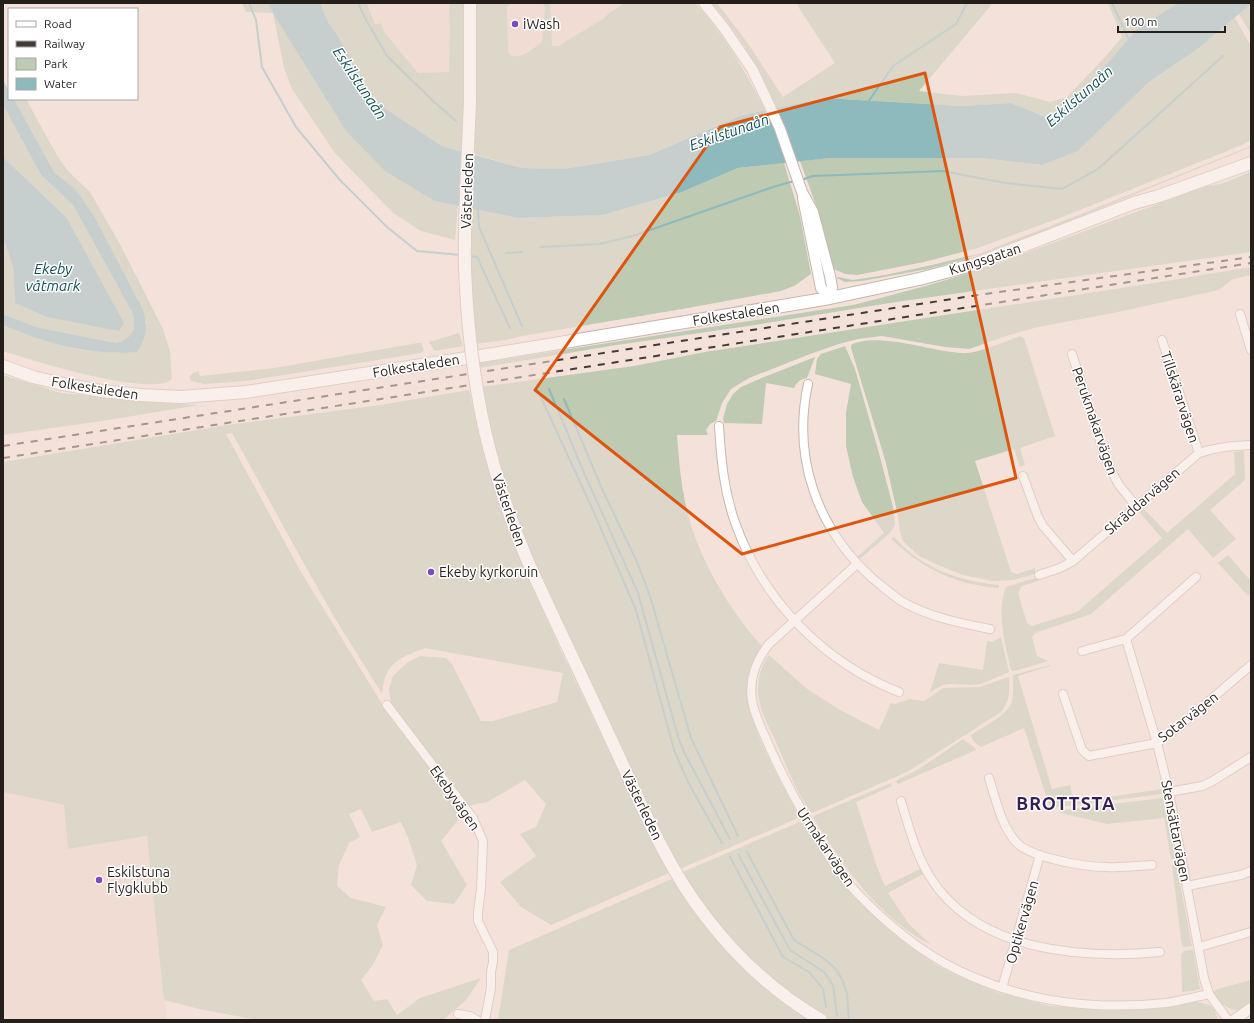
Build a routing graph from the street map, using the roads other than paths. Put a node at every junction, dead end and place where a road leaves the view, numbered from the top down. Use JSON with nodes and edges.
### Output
{"nodes":[{"id":1,"x":470,"y":3,"type":"edge"},
{"id":2,"x":704,"y":3,"type":"edge"},
{"id":3,"x":1251,"y":154,"type":"edge"},
{"id":4,"x":1251,"y":163,"type":"edge"},
{"id":5,"x":1134,"y":203,"type":"junction"},
{"id":6,"x":830,"y":298,"type":"junction"},
{"id":7,"x":1240,"y":314,"type":"dead end"},
{"id":8,"x":1162,"y":340,"type":"dead end"},
{"id":9,"x":1251,"y":350,"type":"edge"},
{"id":10,"x":1072,"y":354,"type":"dead end"},
{"id":11,"x":3,"y":366,"type":"edge"},
{"id":12,"x":808,"y":384,"type":"dead end"},
{"id":13,"x":719,"y":426,"type":"dead end"},
{"id":14,"x":1251,"y":446,"type":"edge"},
{"id":15,"x":1199,"y":453,"type":"junction"},
{"id":16,"x":1024,"y":476,"type":"dead end"},
{"id":17,"x":1136,"y":506,"type":"junction"},
{"id":18,"x":1073,"y":561,"type":"junction"},
{"id":19,"x":857,"y":564,"type":"junction"},
{"id":20,"x":1039,"y":575,"type":"dead end"},
{"id":21,"x":1196,"y":577,"type":"dead end"},
{"id":22,"x":794,"y":621,"type":"junction"},
{"id":23,"x":990,"y":629,"type":"dead end"},
{"id":24,"x":1126,"y":639,"type":"junction"},
{"id":25,"x":1082,"y":651,"type":"dead end"},
{"id":26,"x":1251,"y":665,"type":"edge"},
{"id":27,"x":899,"y":692,"type":"dead end"},
{"id":28,"x":1063,"y":694,"type":"dead end"},
{"id":29,"x":387,"y":706,"type":"dead end"},
{"id":30,"x":1157,"y":743,"type":"junction"},
{"id":31,"x":1251,"y":757,"type":"edge"},
{"id":32,"x":989,"y":778,"type":"dead end"},
{"id":33,"x":1169,"y":792,"type":"junction"},
{"id":34,"x":901,"y":801,"type":"dead end"},
{"id":35,"x":1040,"y":855,"type":"junction"},
{"id":36,"x":1152,"y":864,"type":"dead end"},
{"id":37,"x":1251,"y":872,"type":"edge"},
{"id":38,"x":1187,"y":886,"type":"junction"},
{"id":39,"x":1251,"y":932,"type":"edge"},
{"id":40,"x":1017,"y":940,"type":"junction"},
{"id":41,"x":1199,"y":947,"type":"junction"},
{"id":42,"x":1160,"y":952,"type":"dead end"},
{"id":43,"x":1002,"y":988,"type":"junction"},
{"id":44,"x":1209,"y":994,"type":"junction"},
{"id":45,"x":1251,"y":1008,"type":"edge"},
{"id":46,"x":458,"y":1014,"type":"dead end"},
{"id":47,"x":477,"y":1020,"type":"edge"},
{"id":48,"x":485,"y":1020,"type":"edge"},
{"id":49,"x":820,"y":1020,"type":"edge"},
{"id":50,"x":1228,"y":1020,"type":"edge"},
{"id":51,"x":1234,"y":1020,"type":"edge"}],
"edges":[{"from":1,"to":49,"type":"main road","name":"Västerleden","bridge":true},
{"from":2,"to":6,"type":"street"},
{"from":3,"to":5,"type":"main road","name":"Kungsgatan"},
{"from":4,"to":5,"type":"main road","name":"Kungsgatan"},
{"from":5,"to":6,"type":"main road","name":"Kungsgatan"},
{"from":6,"to":11,"type":"main road","name":"Folkestaleden"},
{"from":7,"to":9,"type":"street"},
{"from":8,"to":15,"type":"street","name":"Tillskärarvägen"},
{"from":10,"to":17,"type":"street","name":"Perukmakarvägen"},
{"from":12,"to":19,"type":"street"},
{"from":13,"to":22,"type":"street"},
{"from":14,"to":15,"type":"street","name":"Skräddarvägen"},
{"from":15,"to":17,"type":"street","name":"Skräddarvägen"},
{"from":16,"to":18,"type":"street"},
{"from":17,"to":18,"type":"street","name":"Skräddarvägen"},
{"from":18,"to":20,"type":"street","name":"Skräddarvägen"},
{"from":19,"to":22,"type":"street","name":"Urmakarvägen"},
{"from":19,"to":23,"type":"street"},
{"from":21,"to":24,"type":"street"},
{"from":22,"to":27,"type":"street"},
{"from":22,"to":43,"type":"street","name":"Urmakarvägen"},
{"from":24,"to":25,"type":"street"},
{"from":24,"to":30,"type":"street","name":"Stensättarvägen"},
{"from":26,"to":30,"type":"street","name":"Sotarvägen"},
{"from":28,"to":30,"type":"street","name":"Sotarvägen"},
{"from":29,"to":48,"type":"street","name":"Ekebyvägen"},
{"from":30,"to":33,"type":"street","name":"Stensättarvägen"},
{"from":31,"to":33,"type":"street"},
{"from":32,"to":35,"type":"street"},
{"from":33,"to":38,"type":"street","name":"Stensättarvägen"},
{"from":34,"to":40,"type":"street"},
{"from":35,"to":36,"type":"street"},
{"from":35,"to":40,"type":"street","name":"Optikervägen"},
{"from":37,"to":38,"type":"street"},
{"from":38,"to":41,"type":"street","name":"Stensättarvägen"},
{"from":39,"to":41,"type":"street"},
{"from":40,"to":42,"type":"street"},
{"from":40,"to":43,"type":"street","name":"Optikervägen"},
{"from":41,"to":44,"type":"street","name":"Stensättarvägen"},
{"from":43,"to":44,"type":"street","name":"Urmakarvägen"},
{"from":44,"to":50,"type":"street","name":"Stensättarvägen"},
{"from":45,"to":51,"type":"street"},
{"from":46,"to":47,"type":"street"}]}
